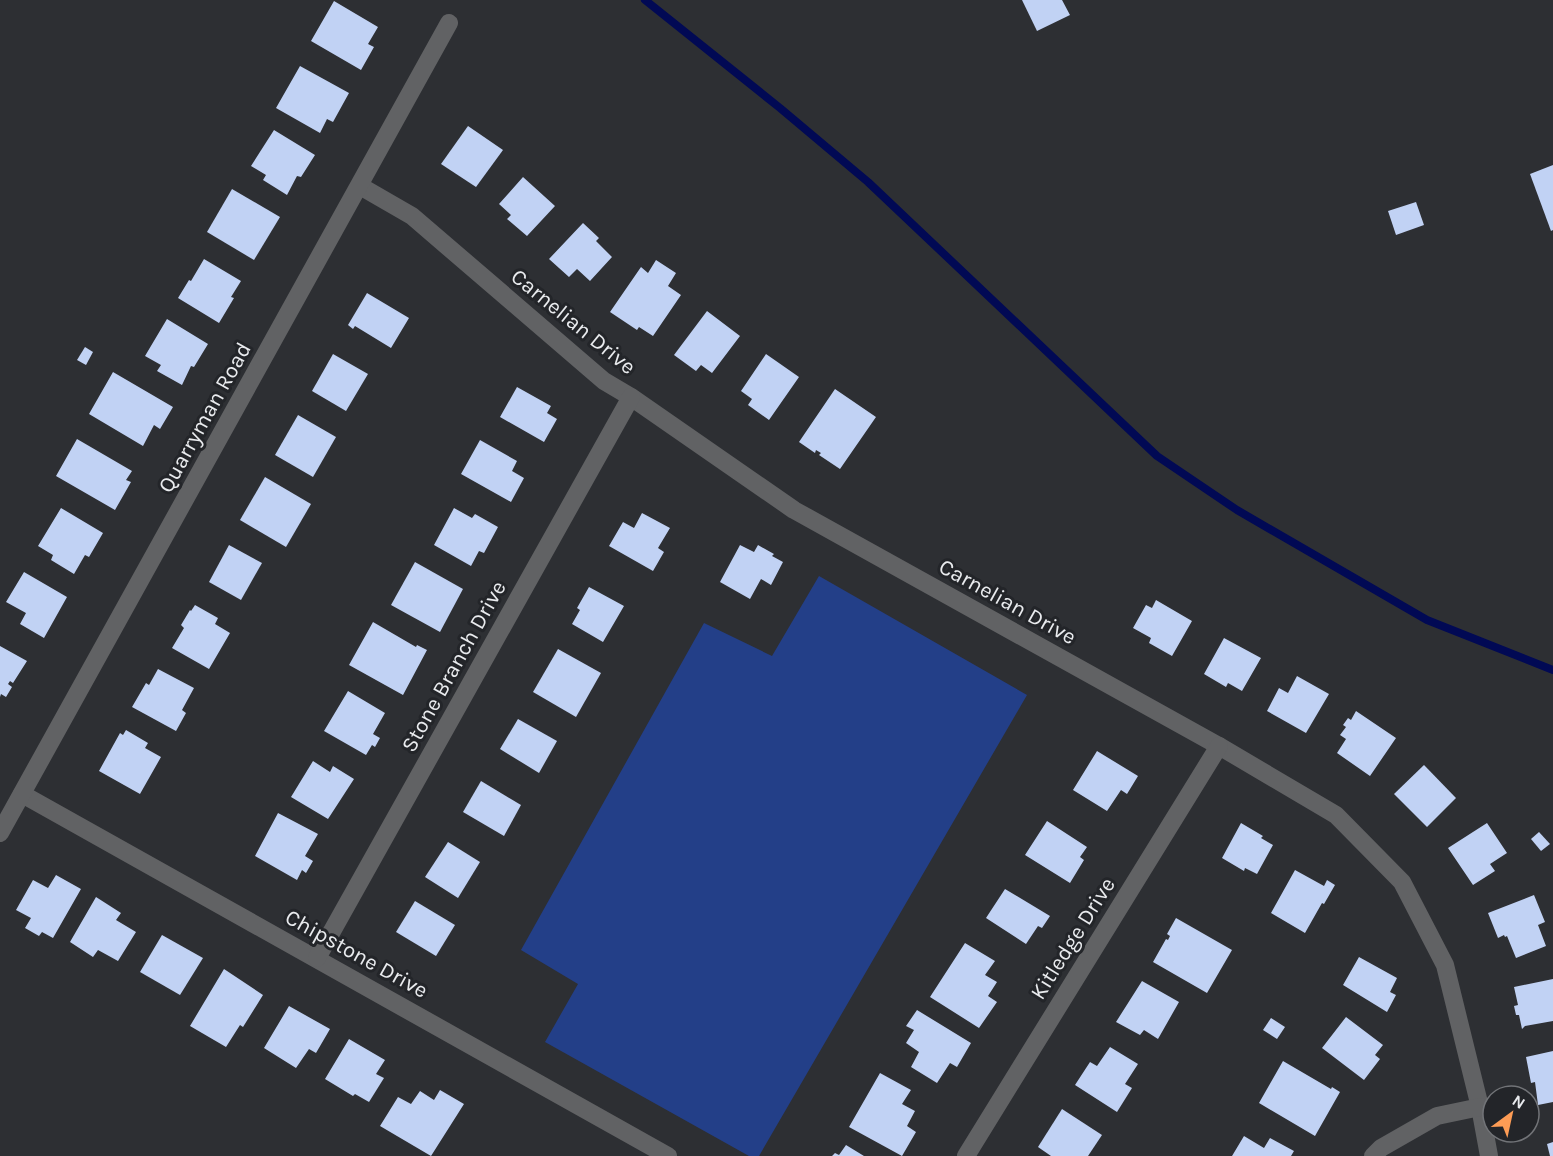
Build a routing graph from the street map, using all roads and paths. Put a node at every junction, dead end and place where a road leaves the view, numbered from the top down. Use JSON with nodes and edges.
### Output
{"nodes":[{"id":1,"x":449,"y":23,"type":"dead end"},
{"id":2,"x":360,"y":186,"type":"junction"},
{"id":3,"x":631,"y":397,"type":"junction"},
{"id":4,"x":1219,"y":746,"type":"junction"},
{"id":5,"x":22,"y":794,"type":"junction"},
{"id":6,"x":0,"y":833,"type":"edge"},
{"id":7,"x":317,"y":958,"type":"junction"},
{"id":8,"x":1480,"y":1107,"type":"junction"},
{"id":9,"x":668,"y":1156,"type":"edge"},
{"id":10,"x":966,"y":1156,"type":"edge"},
{"id":11,"x":1373,"y":1156,"type":"edge"},
{"id":12,"x":1489,"y":1156,"type":"edge"}],
"edges":[{"from":1,"to":2,"type":"street","name":"Quarryman Road"},
{"from":2,"to":3,"type":"street","name":"Carnelian Drive"},
{"from":2,"to":5,"type":"street","name":"Quarryman Road"},
{"from":3,"to":4,"type":"street","name":"Carnelian Drive"},
{"from":3,"to":7,"type":"street","name":"Stone Branch Drive"},
{"from":4,"to":8,"type":"street","name":"Carnelian Drive"},
{"from":4,"to":10,"type":"street","name":"Kitledge Drive"},
{"from":5,"to":6,"type":"street","name":"Quarryman Road"},
{"from":5,"to":7,"type":"street","name":"Chipstone Drive"},
{"from":7,"to":9,"type":"street","name":"Chipstone Drive"},
{"from":8,"to":11,"type":"street"},
{"from":8,"to":12,"type":"street","name":"Carnelian Drive"}]}
